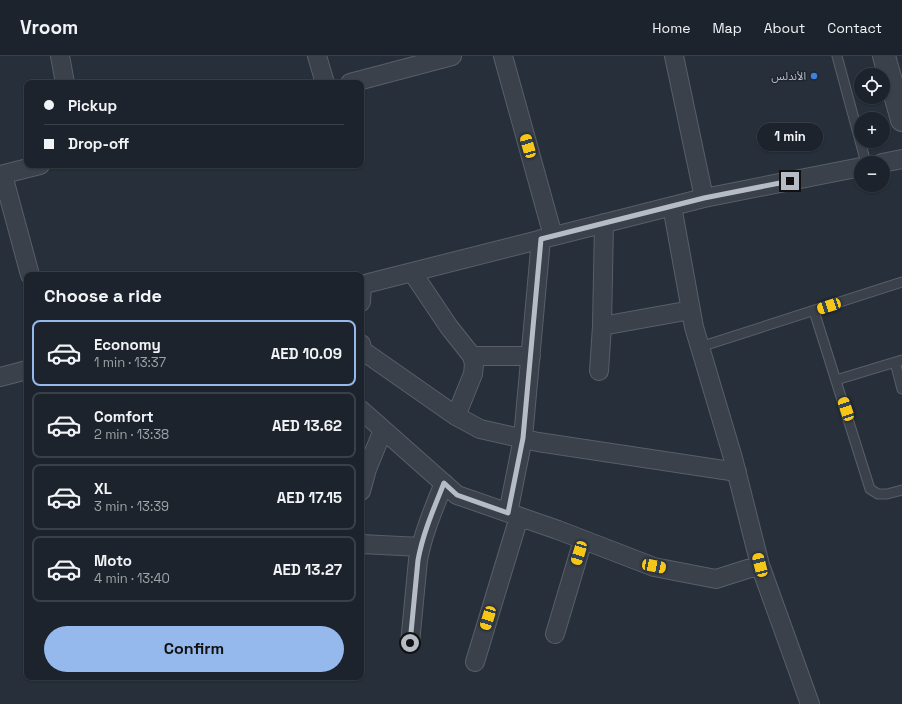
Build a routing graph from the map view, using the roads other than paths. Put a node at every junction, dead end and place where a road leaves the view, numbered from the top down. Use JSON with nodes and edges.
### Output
{"nodes":[{"id":1,"x":60,"y":56,"type":"edge"},
{"id":2,"x":317,"y":56,"type":"edge"},
{"id":3,"x":452,"y":56,"type":"edge"},
{"id":4,"x":503,"y":56,"type":"edge"},
{"id":5,"x":674,"y":56,"type":"edge"},
{"id":6,"x":837,"y":56,"type":"edge"},
{"id":7,"x":884,"y":56,"type":"edge"},
{"id":8,"x":64,"y":80,"type":"edge"},
{"id":9,"x":324,"y":80,"type":"edge"},
{"id":10,"x":361,"y":80,"type":"edge"},
{"id":11,"x":902,"y":120,"type":"edge"},
{"id":12,"x":864,"y":156,"type":"edge"},
{"id":13,"x":902,"y":159,"type":"edge"},
{"id":14,"x":890,"y":161,"type":"edge"},
{"id":15,"x":28,"y":168,"type":"edge"},
{"id":16,"x":854,"y":168,"type":"edge"},
{"id":17,"x":1,"y":175,"type":"edge"},
{"id":18,"x":704,"y":198,"type":"junction"},
{"id":19,"x":672,"y":206,"type":"junction"},
{"id":20,"x":604,"y":223,"type":"junction"},
{"id":21,"x":547,"y":238,"type":"junction"},
{"id":22,"x":29,"y":272,"type":"edge"},
{"id":23,"x":412,"y":272,"type":"junction"},
{"id":24,"x":902,"y":282,"type":"edge"},
{"id":25,"x":364,"y":290,"type":"edge"},
{"id":26,"x":691,"y":310,"type":"junction"},
{"id":27,"x":814,"y":311,"type":"junction"},
{"id":28,"x":602,"y":326,"type":"junction"},
{"id":29,"x":700,"y":347,"type":"junction"},
{"id":30,"x":364,"y":352,"type":"edge"},
{"id":31,"x":472,"y":356,"type":"junction"},
{"id":32,"x":531,"y":356,"type":"junction"},
{"id":33,"x":898,"y":361,"type":"edge"},
{"id":34,"x":24,"y":371,"type":"edge"},
{"id":35,"x":599,"y":371,"type":"dead end"},
{"id":36,"x":0,"y":377,"type":"edge"},
{"id":37,"x":836,"y":380,"type":"junction"},
{"id":38,"x":902,"y":389,"type":"edge"},
{"id":39,"x":364,"y":413,"type":"edge"},
{"id":40,"x":456,"y":416,"type":"junction"},
{"id":41,"x":383,"y":430,"type":"junction"},
{"id":42,"x":523,"y":438,"type":"junction"},
{"id":43,"x":737,"y":472,"type":"junction"},
{"id":44,"x":364,"y":480,"type":"edge"},
{"id":45,"x":444,"y":483,"type":"junction"},
{"id":46,"x":902,"y":490,"type":"edge"},
{"id":47,"x":514,"y":515,"type":"junction"},
{"id":48,"x":583,"y":540,"type":"junction"},
{"id":49,"x":364,"y":544,"type":"edge"},
{"id":50,"x":421,"y":547,"type":"junction"},
{"id":51,"x":760,"y":565,"type":"junction"},
{"id":52,"x":555,"y":634,"type":"dead end"},
{"id":53,"x":410,"y":643,"type":"dead end"},
{"id":54,"x":475,"y":662,"type":"dead end"},
{"id":55,"x":810,"y":704,"type":"edge"}],
"edges":[{"from":1,"to":8,"type":"street"},
{"from":2,"to":9,"type":"street"},
{"from":3,"to":10,"type":"street"},
{"from":4,"to":21,"type":"street"},
{"from":5,"to":18,"type":"street"},
{"from":6,"to":12,"type":"lane"},
{"from":7,"to":11,"type":"street"},
{"from":13,"to":14,"type":"street"},
{"from":15,"to":17,"type":"street"},
{"from":16,"to":18,"type":"street"},
{"from":17,"to":22,"type":"street"},
{"from":18,"to":19,"type":"street"},
{"from":19,"to":20,"type":"street"},
{"from":19,"to":26,"type":"street"},
{"from":20,"to":21,"type":"street"},
{"from":20,"to":28,"type":"street"},
{"from":21,"to":23,"type":"street"},
{"from":21,"to":32,"type":"street"},
{"from":23,"to":25,"type":"street"},
{"from":23,"to":31,"type":"street"},
{"from":24,"to":27,"type":"lane"},
{"from":26,"to":28,"type":"street"},
{"from":26,"to":29,"type":"street"},
{"from":27,"to":29,"type":"lane"},
{"from":27,"to":37,"type":"lane"},
{"from":28,"to":35,"type":"street"},
{"from":29,"to":43,"type":"street"},
{"from":30,"to":40,"type":"street"},
{"from":31,"to":32,"type":"street"},
{"from":31,"to":40,"type":"street"},
{"from":32,"to":42,"type":"street"},
{"from":33,"to":37,"type":"lane"},
{"from":33,"to":38,"type":"lane"},
{"from":34,"to":36,"type":"street"},
{"from":37,"to":46,"type":"lane"},
{"from":39,"to":41,"type":"street"},
{"from":40,"to":42,"type":"street"},
{"from":41,"to":44,"type":"street"},
{"from":41,"to":45,"type":"street"},
{"from":42,"to":43,"type":"street"},
{"from":42,"to":47,"type":"street"},
{"from":43,"to":51,"type":"street"},
{"from":45,"to":47,"type":"street"},
{"from":45,"to":50,"type":"street"},
{"from":47,"to":48,"type":"street"},
{"from":47,"to":54,"type":"street"},
{"from":48,"to":51,"type":"street"},
{"from":48,"to":52,"type":"street"},
{"from":49,"to":50,"type":"street"},
{"from":50,"to":53,"type":"street"},
{"from":51,"to":55,"type":"street"}]}
